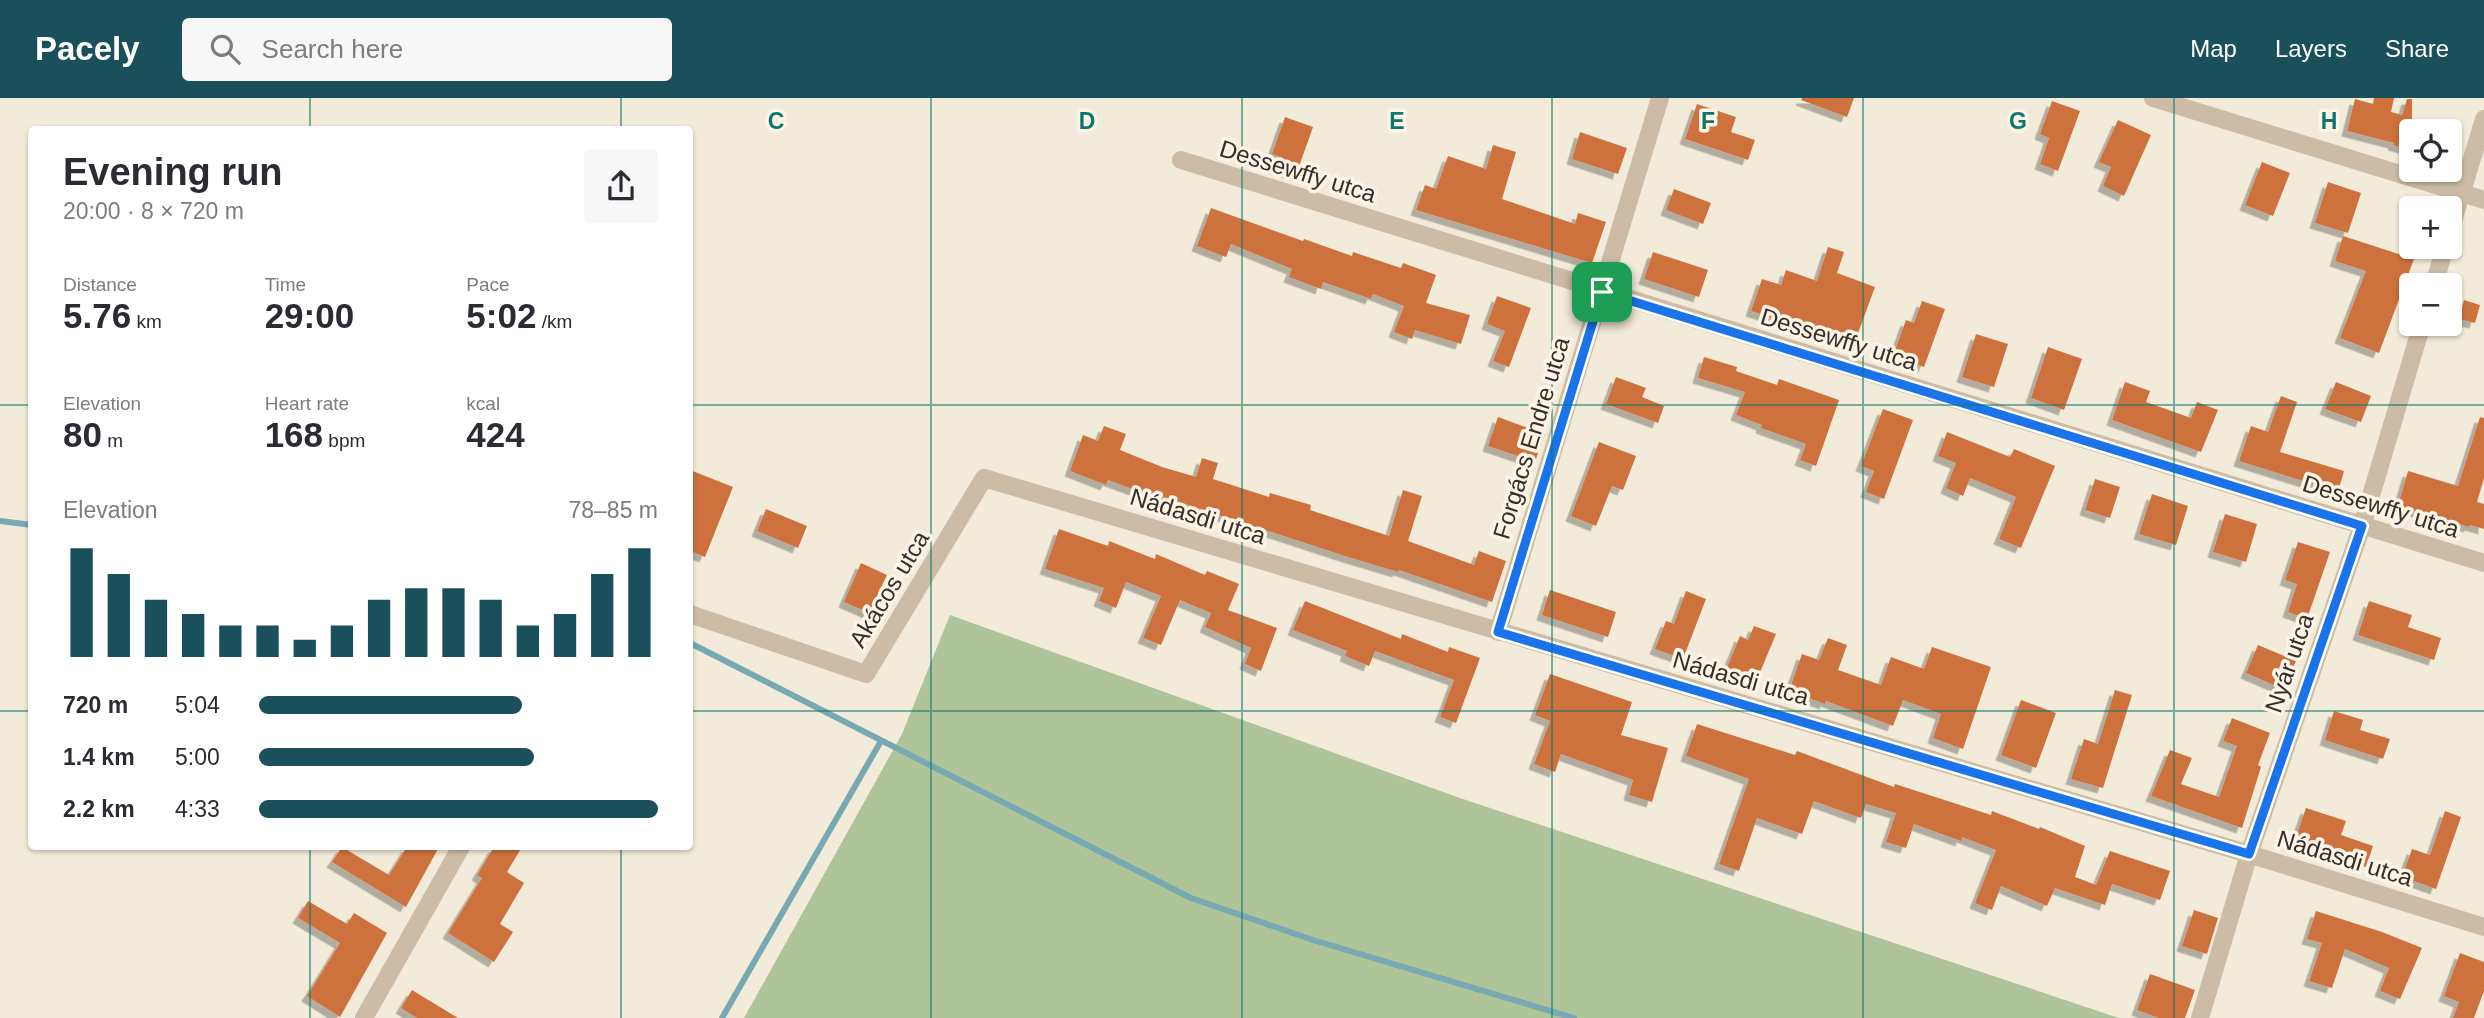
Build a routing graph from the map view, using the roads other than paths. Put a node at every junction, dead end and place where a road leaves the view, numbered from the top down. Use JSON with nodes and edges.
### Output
{"nodes":[{"id":1,"x":1660,"y":98,"type":"edge"},
{"id":2,"x":2153,"y":98,"type":"edge"},
{"id":3,"x":2484,"y":119,"type":"edge"},
{"id":4,"x":1181,"y":160,"type":"dead end"},
{"id":5,"x":2461,"y":193,"type":"junction"},
{"id":6,"x":2460,"y":196,"type":"edge"},
{"id":7,"x":2484,"y":201,"type":"edge"},
{"id":8,"x":1602,"y":292,"type":"junction"},
{"id":9,"x":2418,"y":336,"type":"edge"},
{"id":10,"x":984,"y":478,"type":"joint"},
{"id":11,"x":2362,"y":526,"type":"junction"},
{"id":12,"x":2484,"y":563,"type":"edge"},
{"id":13,"x":693,"y":615,"type":"edge"},
{"id":14,"x":1498,"y":632,"type":"junction"},
{"id":15,"x":459,"y":850,"type":"edge"},
{"id":16,"x":2249,"y":854,"type":"junction"},
{"id":17,"x":2484,"y":927,"type":"edge"},
{"id":18,"x":364,"y":1018,"type":"edge"},
{"id":19,"x":2200,"y":1018,"type":"edge"}],
"edges":[{"from":1,"to":8,"type":"street","name":"Forgács Endre utca"},
{"from":2,"to":5,"type":"street"},
{"from":3,"to":5,"type":"street"},
{"from":4,"to":8,"type":"street","name":"Dessewffy utca"},
{"from":5,"to":6,"type":"street"},
{"from":5,"to":7,"type":"street"},
{"from":8,"to":11,"type":"street","name":"Dessewffy utca"},
{"from":8,"to":14,"type":"street","name":"Forgács Endre utca"},
{"from":9,"to":11,"type":"street","name":"Nyár utca"},
{"from":10,"to":13,"type":"street","name":"Akácos utca"},
{"from":10,"to":14,"type":"street","name":"Nádasdi utca"},
{"from":11,"to":12,"type":"street","name":"Dessewffy utca"},
{"from":11,"to":16,"type":"street","name":"Nyár utca"},
{"from":14,"to":16,"type":"street","name":"Nádasdi utca"},
{"from":15,"to":18,"type":"street"},
{"from":16,"to":17,"type":"street","name":"Nádasdi utca"},
{"from":16,"to":19,"type":"street","name":"Nyár utca"}]}
